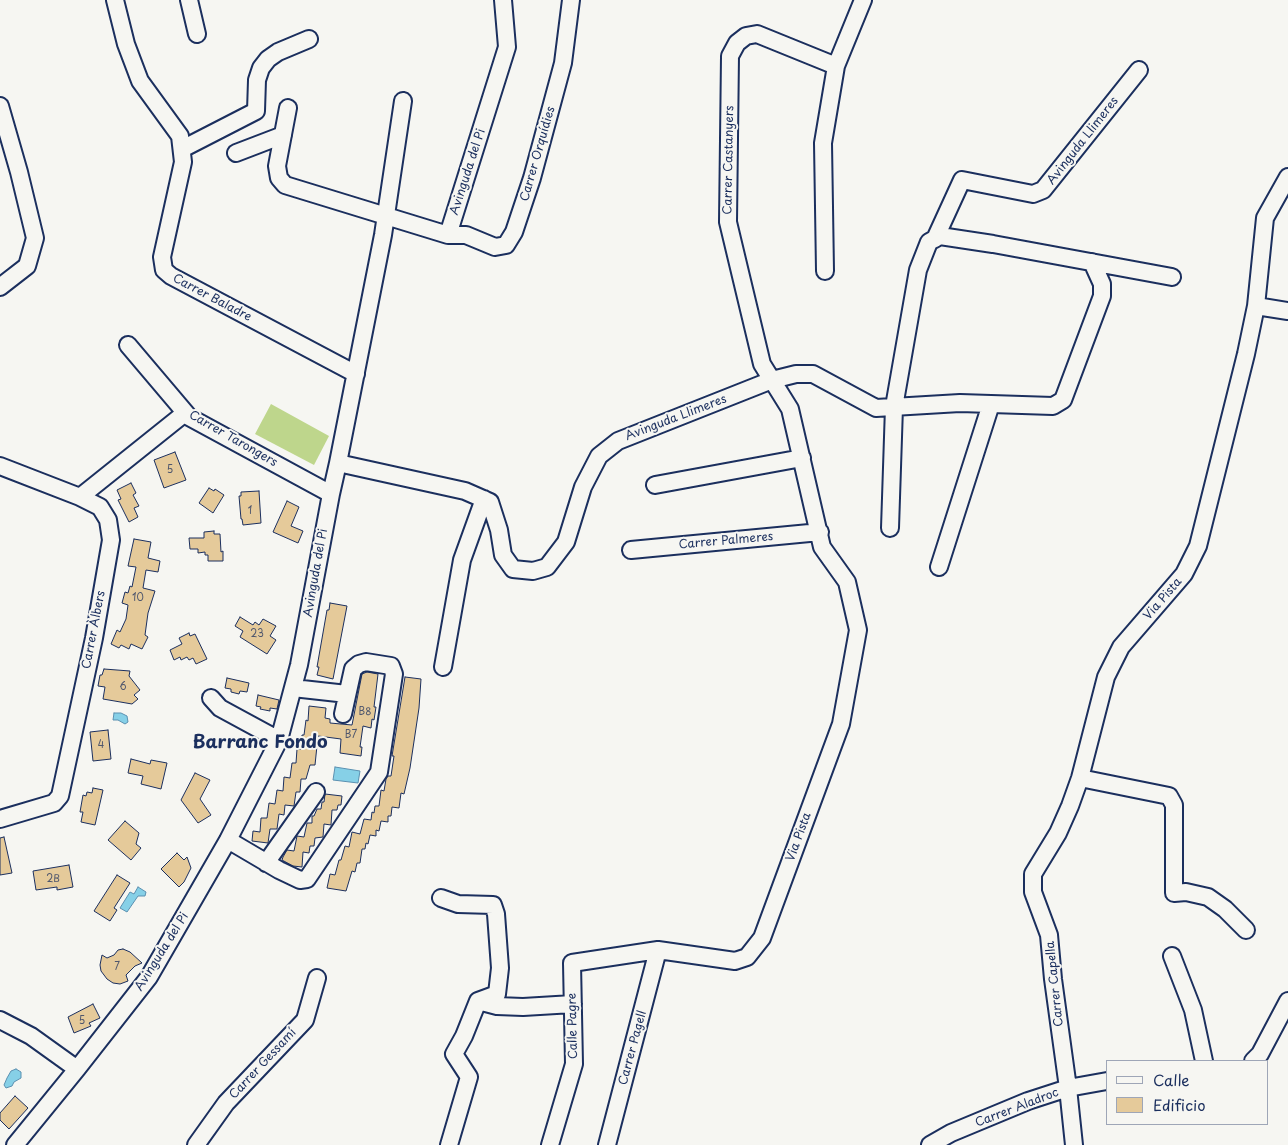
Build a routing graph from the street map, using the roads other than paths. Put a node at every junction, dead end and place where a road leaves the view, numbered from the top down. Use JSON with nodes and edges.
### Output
{"nodes":[{"id":1,"x":114,"y":0,"type":"edge"},
{"id":2,"x":189,"y":0,"type":"edge"},
{"id":3,"x":503,"y":0,"type":"edge"},
{"id":4,"x":571,"y":0,"type":"edge"},
{"id":5,"x":863,"y":0,"type":"edge"},
{"id":6,"x":197,"y":34,"type":"dead end"},
{"id":7,"x":308,"y":39,"type":"dead end"},
{"id":8,"x":836,"y":66,"type":"junction"},
{"id":9,"x":1139,"y":70,"type":"dead end"},
{"id":10,"x":403,"y":101,"type":"dead end"},
{"id":11,"x":0,"y":106,"type":"edge"},
{"id":12,"x":288,"y":108,"type":"dead end"},
{"id":13,"x":283,"y":135,"type":"junction"},
{"id":14,"x":181,"y":142,"type":"junction"},
{"id":15,"x":236,"y":153,"type":"dead end"},
{"id":16,"x":1288,"y":177,"type":"edge"},
{"id":17,"x":386,"y":217,"type":"junction"},
{"id":18,"x":448,"y":235,"type":"junction"},
{"id":19,"x":935,"y":239,"type":"junction"},
{"id":20,"x":1092,"y":262,"type":"junction"},
{"id":21,"x":825,"y":271,"type":"dead end"},
{"id":22,"x":1172,"y":277,"type":"dead end"},
{"id":23,"x":0,"y":287,"type":"edge"},
{"id":24,"x":1256,"y":306,"type":"junction"},
{"id":25,"x":1288,"y":311,"type":"edge"},
{"id":26,"x":128,"y":345,"type":"dead end"},
{"id":27,"x":356,"y":374,"type":"junction"},
{"id":28,"x":772,"y":380,"type":"junction"},
{"id":29,"x":991,"y":404,"type":"junction"},
{"id":30,"x":894,"y":407,"type":"junction"},
{"id":31,"x":185,"y":413,"type":"junction"},
{"id":32,"x":802,"y":458,"type":"junction"},
{"id":33,"x":338,"y":464,"type":"junction"},
{"id":34,"x":0,"y":466,"type":"edge"},
{"id":35,"x":655,"y":486,"type":"dead end"},
{"id":36,"x":331,"y":494,"type":"junction"},
{"id":37,"x":80,"y":497,"type":"junction"},
{"id":38,"x":484,"y":499,"type":"junction"},
{"id":39,"x":890,"y":528,"type":"dead end"},
{"id":40,"x":821,"y":540,"type":"junction"},
{"id":41,"x":631,"y":550,"type":"dead end"},
{"id":42,"x":939,"y":567,"type":"dead end"},
{"id":43,"x":443,"y":667,"type":"dead end"},
{"id":44,"x":293,"y":688,"type":"junction"},
{"id":45,"x":347,"y":694,"type":"junction"},
{"id":46,"x":210,"y":698,"type":"dead end"},
{"id":47,"x":343,"y":714,"type":"dead end"},
{"id":48,"x":279,"y":740,"type":"junction"},
{"id":49,"x":1080,"y":778,"type":"junction"},
{"id":50,"x":316,"y":792,"type":"dead end"},
{"id":51,"x":0,"y":819,"type":"edge"},
{"id":52,"x":228,"y":840,"type":"junction"},
{"id":53,"x":266,"y":863,"type":"junction"},
{"id":54,"x":441,"y":898,"type":"dead end"},
{"id":55,"x":1246,"y":930,"type":"dead end"},
{"id":56,"x":658,"y":950,"type":"junction"},
{"id":57,"x":1172,"y":956,"type":"dead end"},
{"id":58,"x":572,"y":963,"type":"joint"},
{"id":59,"x":317,"y":978,"type":"dead end"},
{"id":60,"x":478,"y":1001,"type":"junction"},
{"id":61,"x":1288,"y":1001,"type":"edge"},
{"id":62,"x":573,"y":1004,"type":"junction"},
{"id":63,"x":0,"y":1020,"type":"edge"},
{"id":64,"x":1204,"y":1060,"type":"edge"},
{"id":65,"x":1254,"y":1060,"type":"edge"},
{"id":66,"x":77,"y":1069,"type":"junction"},
{"id":67,"x":1106,"y":1081,"type":"edge"},
{"id":68,"x":1068,"y":1088,"type":"junction"},
{"id":69,"x":15,"y":1145,"type":"edge"},
{"id":70,"x":196,"y":1145,"type":"edge"},
{"id":71,"x":449,"y":1145,"type":"edge"},
{"id":72,"x":550,"y":1145,"type":"edge"},
{"id":73,"x":607,"y":1145,"type":"edge"},
{"id":74,"x":930,"y":1145,"type":"edge"},
{"id":75,"x":1074,"y":1145,"type":"edge"}],
"edges":[{"from":1,"to":14,"type":"street"},
{"from":2,"to":6,"type":"street"},
{"from":3,"to":18,"type":"street","name":"Avinguda del Pi"},
{"from":4,"to":18,"type":"street","name":"Carrer Orquídies"},
{"from":5,"to":8,"type":"street"},
{"from":7,"to":14,"type":"street"},
{"from":8,"to":21,"type":"street"},
{"from":8,"to":28,"type":"street","name":"Carrer Castanyers"},
{"from":9,"to":19,"type":"street","name":"Avinguda Llimeres"},
{"from":10,"to":17,"type":"street"},
{"from":11,"to":23,"type":"street"},
{"from":12,"to":13,"type":"street"},
{"from":13,"to":15,"type":"street"},
{"from":13,"to":17,"type":"street"},
{"from":14,"to":27,"type":"street","name":"Carrer Baladre"},
{"from":16,"to":24,"type":"street"},
{"from":17,"to":18,"type":"street"},
{"from":17,"to":27,"type":"street"},
{"from":19,"to":20,"type":"street"},
{"from":19,"to":30,"type":"street","name":"Avinguda Llimeres"},
{"from":20,"to":22,"type":"street"},
{"from":20,"to":29,"type":"street","name":"Avinguda Llimeres"},
{"from":24,"to":25,"type":"street"},
{"from":24,"to":49,"type":"street","name":"Via Pista"},
{"from":26,"to":31,"type":"street","name":"Carrer Tarongers"},
{"from":27,"to":33,"type":"street"},
{"from":28,"to":30,"type":"street","name":"Avinguda Llimeres"},
{"from":28,"to":32,"type":"street"},
{"from":28,"to":38,"type":"street","name":"Avinguda Llimeres"},
{"from":29,"to":30,"type":"street","name":"Avinguda Llimeres"},
{"from":29,"to":42,"type":"street"},
{"from":30,"to":39,"type":"street","name":"Avinguda Llimeres"},
{"from":31,"to":36,"type":"street","name":"Carrer Tarongers"},
{"from":31,"to":37,"type":"street"},
{"from":32,"to":35,"type":"street"},
{"from":32,"to":40,"type":"street"},
{"from":33,"to":36,"type":"street"},
{"from":33,"to":38,"type":"street"},
{"from":34,"to":37,"type":"street","name":"Carrer Àlbers"},
{"from":36,"to":44,"type":"street","name":"Avinguda del Pi"},
{"from":37,"to":51,"type":"street","name":"Carrer Àlbers"},
{"from":38,"to":43,"type":"street"},
{"from":40,"to":41,"type":"street","name":"Carrer Palmeres"},
{"from":40,"to":56,"type":"street","name":"Via Pista"},
{"from":44,"to":45,"type":"street"},
{"from":44,"to":48,"type":"street","name":"Avinguda del Pi"},
{"from":45,"to":47,"type":"street"},
{"from":45,"to":53,"type":"street"},
{"from":46,"to":48,"type":"street"},
{"from":48,"to":52,"type":"street","name":"Avinguda del Pi"},
{"from":49,"to":55,"type":"street"},
{"from":49,"to":68,"type":"street","name":"Carrer Capella"},
{"from":50,"to":53,"type":"street"},
{"from":52,"to":53,"type":"street"},
{"from":52,"to":66,"type":"street","name":"Avinguda del Pi"},
{"from":54,"to":60,"type":"street"},
{"from":56,"to":58,"type":"street","name":"Via Pista"},
{"from":56,"to":73,"type":"street","name":"Carrer Pagell"},
{"from":57,"to":64,"type":"street"},
{"from":58,"to":62,"type":"street","name":"Calle Pagre"},
{"from":59,"to":70,"type":"street","name":"Carrer Gessamí"},
{"from":60,"to":62,"type":"street"},
{"from":60,"to":71,"type":"street"},
{"from":61,"to":65,"type":"street"},
{"from":62,"to":72,"type":"street","name":"Calle Pagre"},
{"from":63,"to":66,"type":"street"},
{"from":66,"to":69,"type":"street","name":"Avinguda del Pi"},
{"from":67,"to":68,"type":"street","name":"Carrer Aladroc"},
{"from":68,"to":74,"type":"street","name":"Carrer Aladroc"},
{"from":68,"to":75,"type":"street","name":"Carrer Capella"}]}
